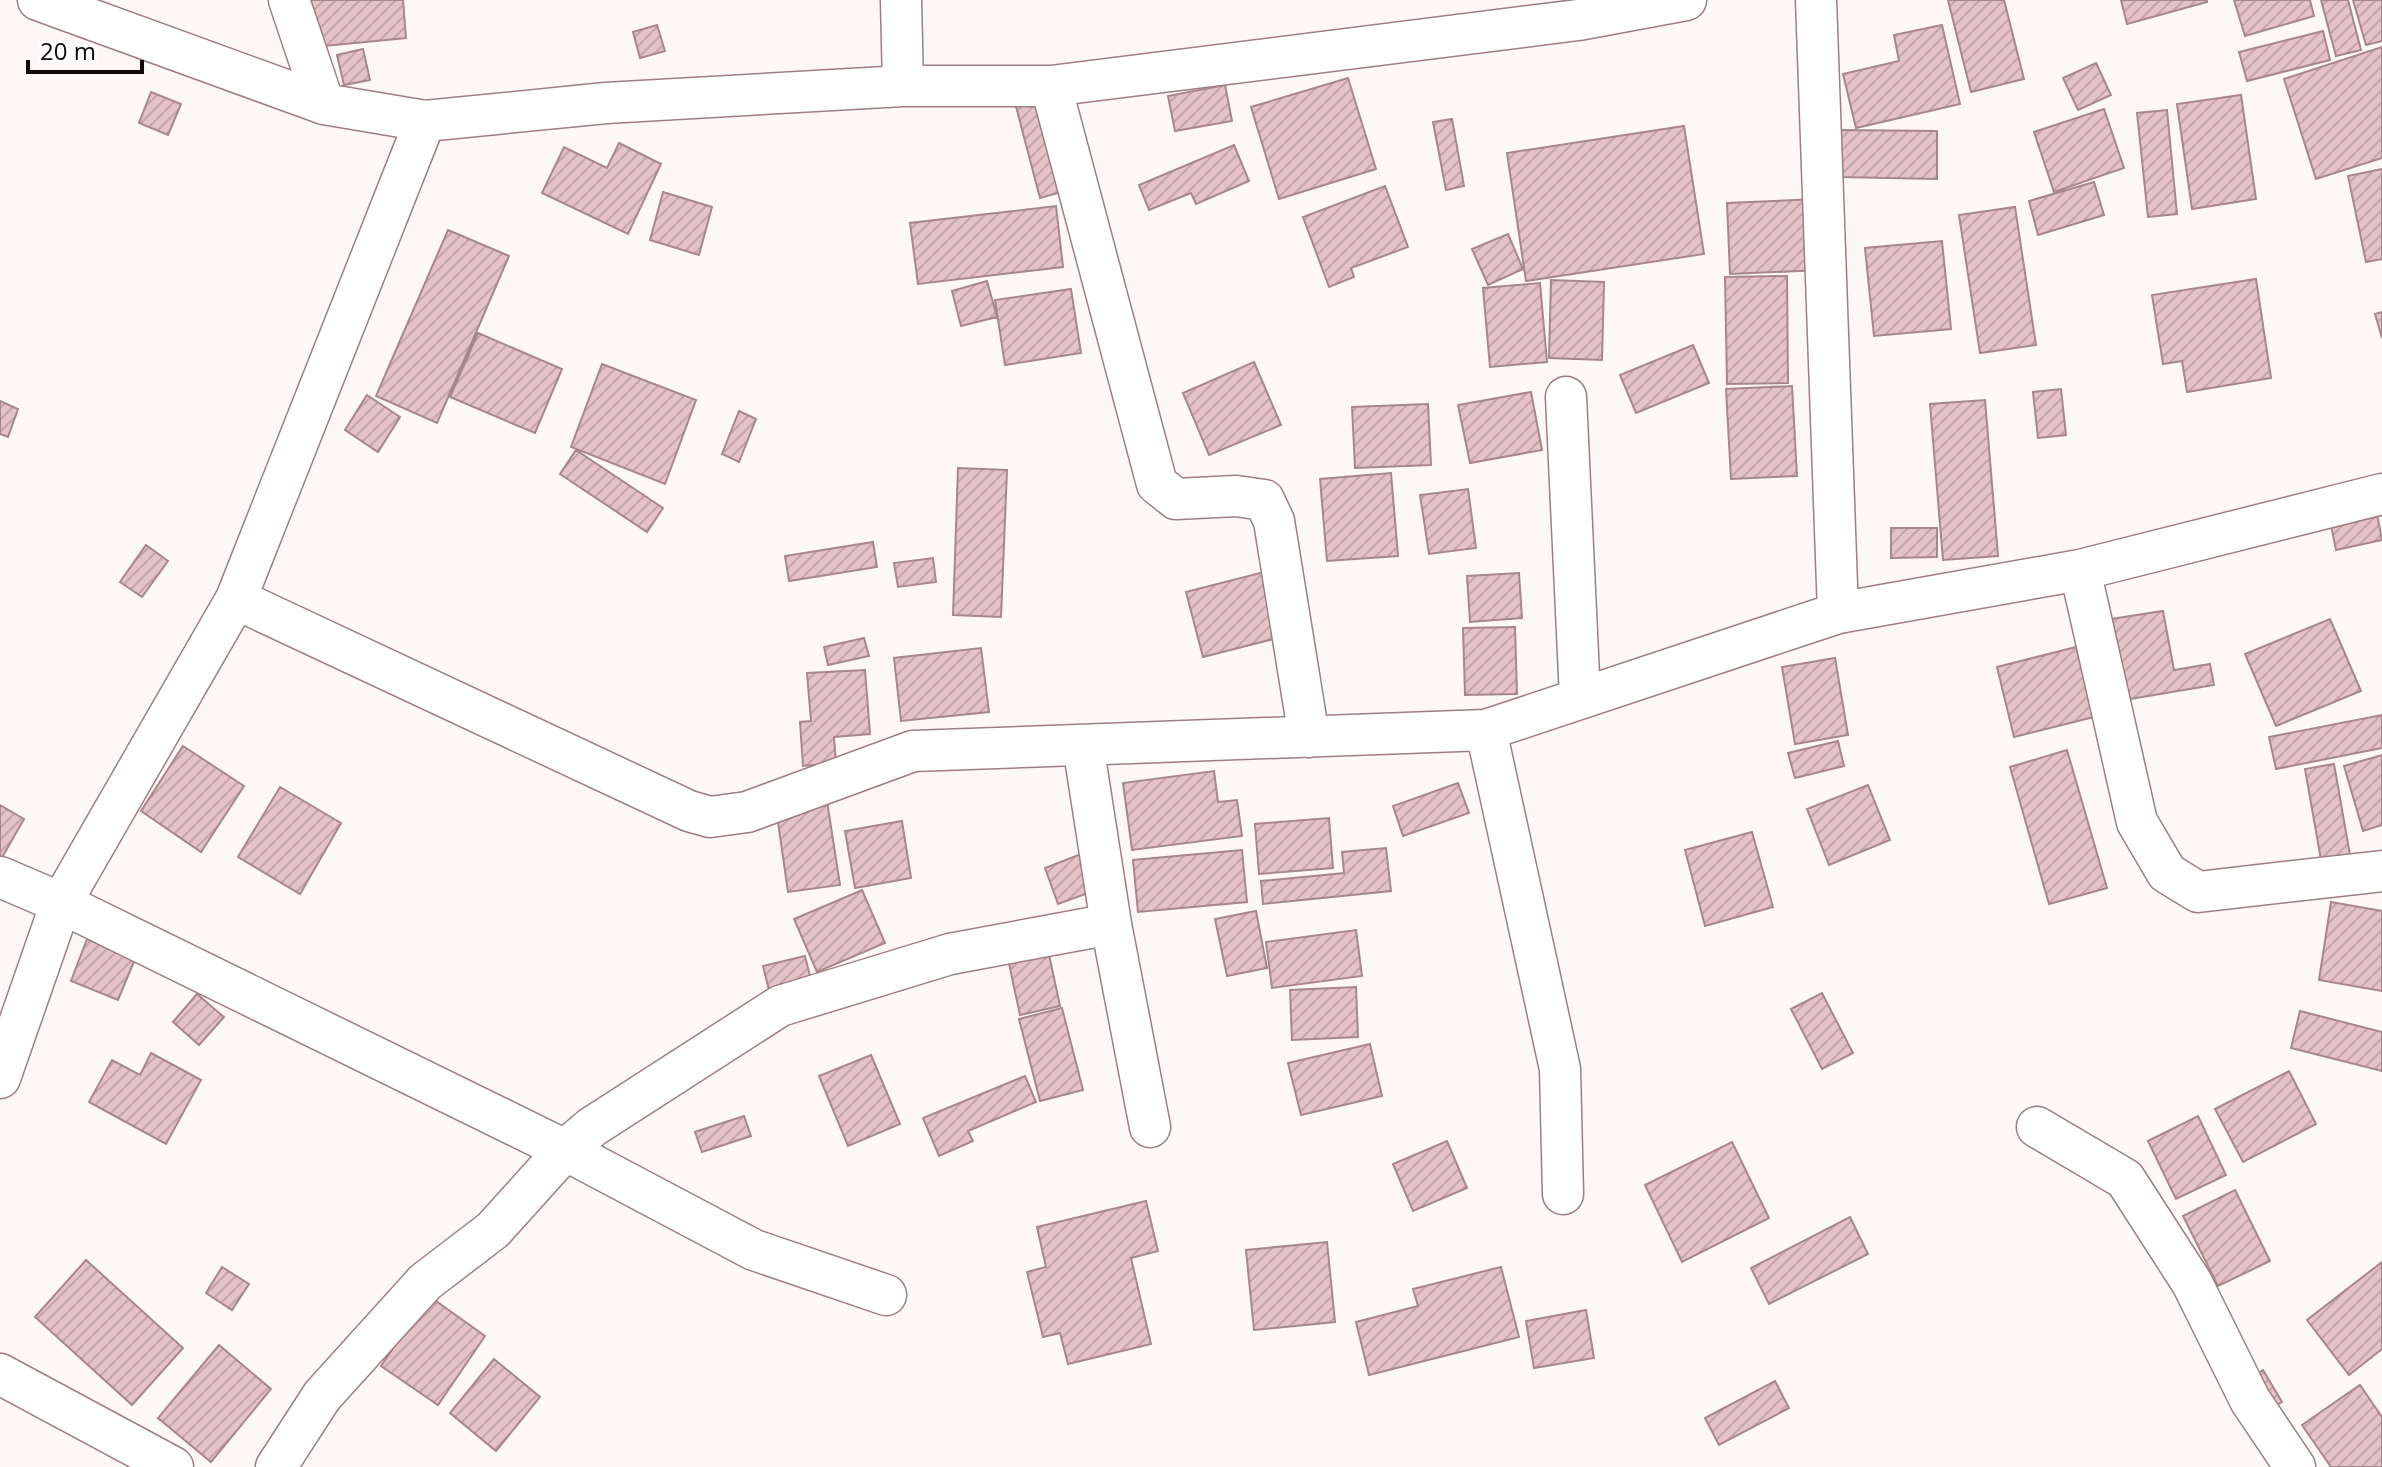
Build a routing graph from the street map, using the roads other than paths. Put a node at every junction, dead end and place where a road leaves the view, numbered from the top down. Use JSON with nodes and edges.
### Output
{"nodes":[{"id":1,"x":38,"y":0,"type":"edge"},
{"id":2,"x":289,"y":0,"type":"edge"},
{"id":3,"x":901,"y":0,"type":"edge"},
{"id":4,"x":1686,"y":0,"type":"edge"},
{"id":5,"x":1816,"y":0,"type":"edge"},
{"id":6,"x":903,"y":86,"type":"junction"},
{"id":7,"x":1051,"y":86,"type":"junction"},
{"id":8,"x":324,"y":104,"type":"junction"},
{"id":9,"x":425,"y":121,"type":"junction"},
{"id":10,"x":1566,"y":397,"type":"dead end"},
{"id":11,"x":2382,"y":494,"type":"edge"},
{"id":12,"x":2080,"y":570,"type":"junction"},
{"id":13,"x":236,"y":599,"type":"junction"},
{"id":14,"x":1838,"y":613,"type":"junction"},
{"id":15,"x":1580,"y":697,"type":"junction"},
{"id":16,"x":1486,"y":730,"type":"junction"},
{"id":17,"x":1309,"y":737,"type":"junction"},
{"id":18,"x":1083,"y":745,"type":"junction"},
{"id":19,"x":2382,"y":871,"type":"edge"},
{"id":20,"x":0,"y":877,"type":"edge"},
{"id":21,"x":61,"y":903,"type":"junction"},
{"id":22,"x":1111,"y":924,"type":"junction"},
{"id":23,"x":0,"y":1078,"type":"edge"},
{"id":24,"x":1150,"y":1127,"type":"dead end"},
{"id":25,"x":2037,"y":1127,"type":"dead end"},
{"id":26,"x":565,"y":1150,"type":"junction"},
{"id":27,"x":1563,"y":1194,"type":"dead end"},
{"id":28,"x":886,"y":1295,"type":"dead end"},
{"id":29,"x":0,"y":1374,"type":"edge"},
{"id":30,"x":173,"y":1467,"type":"edge"},
{"id":31,"x":276,"y":1467,"type":"edge"},
{"id":32,"x":2295,"y":1467,"type":"edge"}],
"edges":[{"from":1,"to":8,"type":"street"},
{"from":2,"to":8,"type":"street"},
{"from":3,"to":6,"type":"street"},
{"from":4,"to":7,"type":"street"},
{"from":5,"to":14,"type":"street"},
{"from":6,"to":7,"type":"street"},
{"from":6,"to":9,"type":"street"},
{"from":7,"to":17,"type":"street"},
{"from":8,"to":9,"type":"street"},
{"from":9,"to":13,"type":"street"},
{"from":10,"to":15,"type":"street"},
{"from":11,"to":12,"type":"street"},
{"from":12,"to":14,"type":"street"},
{"from":12,"to":19,"type":"street"},
{"from":13,"to":18,"type":"street"},
{"from":13,"to":21,"type":"street"},
{"from":14,"to":15,"type":"street"},
{"from":15,"to":16,"type":"street"},
{"from":16,"to":17,"type":"street"},
{"from":16,"to":27,"type":"street"},
{"from":17,"to":18,"type":"street"},
{"from":18,"to":22,"type":"street"},
{"from":20,"to":21,"type":"street"},
{"from":21,"to":23,"type":"street"},
{"from":21,"to":26,"type":"street"},
{"from":22,"to":24,"type":"street"},
{"from":22,"to":26,"type":"street"},
{"from":25,"to":32,"type":"street"},
{"from":26,"to":28,"type":"street"},
{"from":26,"to":31,"type":"street"},
{"from":29,"to":30,"type":"street"}]}
